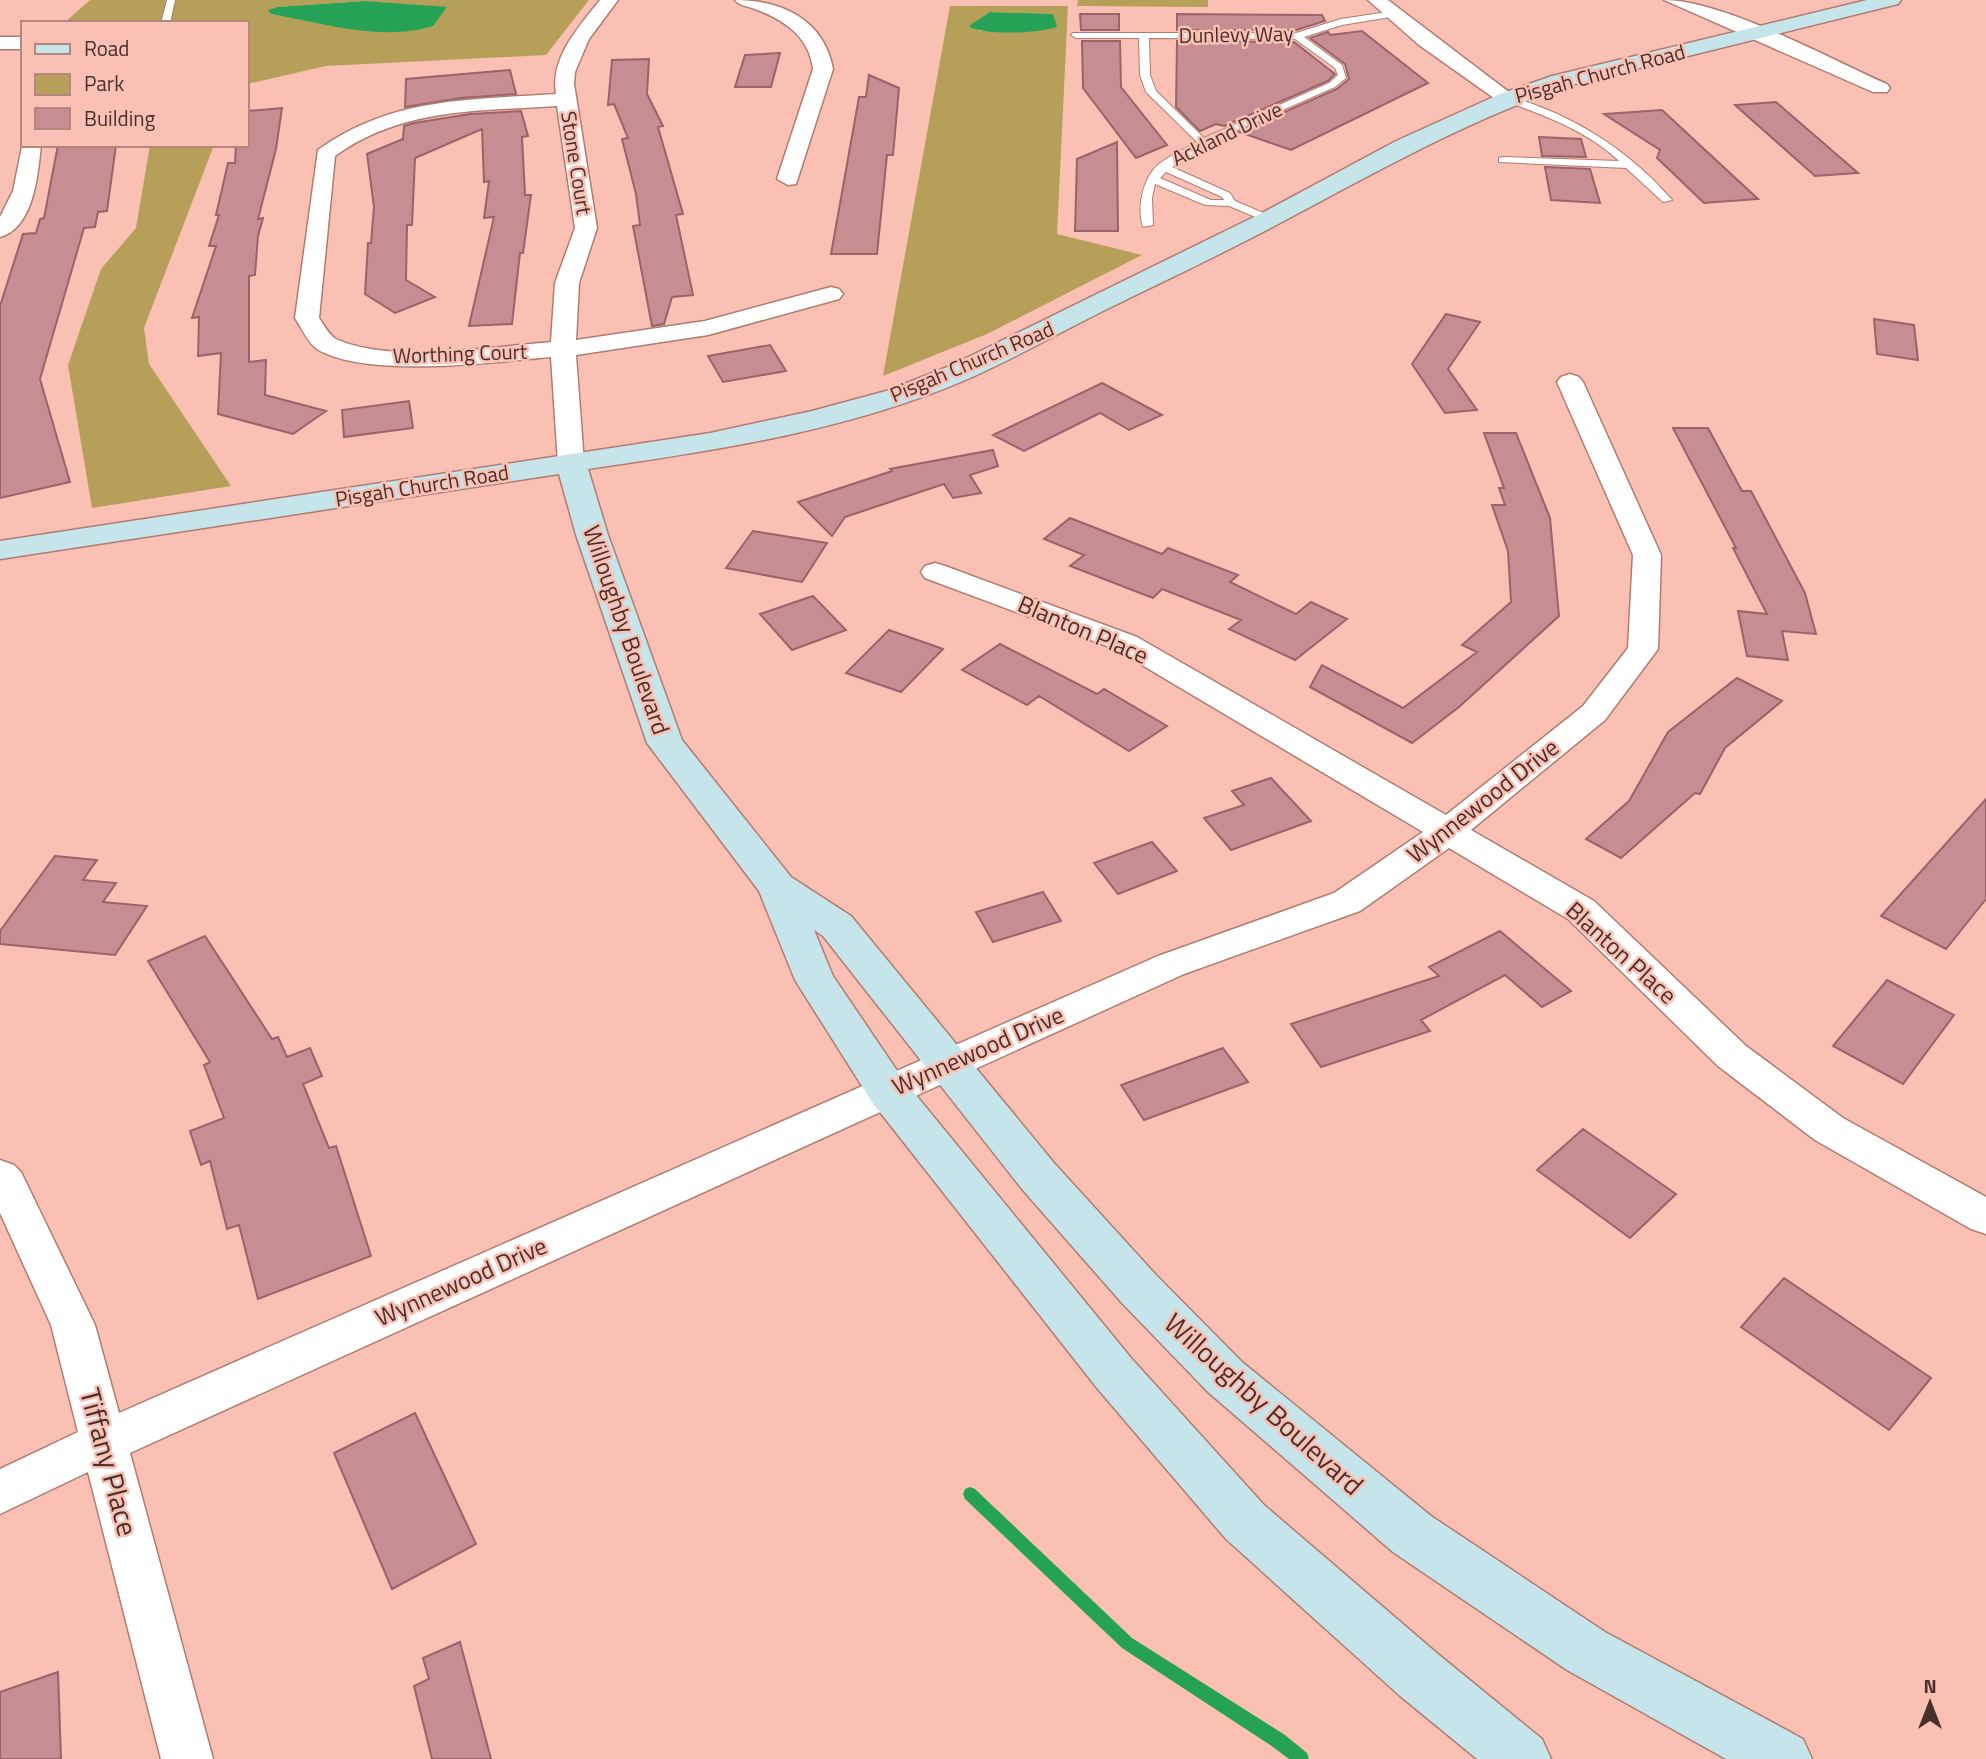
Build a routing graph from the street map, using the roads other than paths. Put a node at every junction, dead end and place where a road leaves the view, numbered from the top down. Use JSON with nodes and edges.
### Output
{"nodes":[{"id":1,"x":171,"y":0,"type":"edge"},
{"id":2,"x":609,"y":0,"type":"edge"},
{"id":3,"x":744,"y":0,"type":"edge"},
{"id":4,"x":1377,"y":0,"type":"edge"},
{"id":5,"x":1672,"y":0,"type":"edge"},
{"id":6,"x":1891,"y":0,"type":"edge"},
{"id":7,"x":1394,"y":14,"type":"junction"},
{"id":8,"x":166,"y":21,"type":"edge"},
{"id":9,"x":1757,"y":33,"type":"junction"},
{"id":10,"x":1076,"y":35,"type":"dead end"},
{"id":11,"x":1144,"y":36,"type":"junction"},
{"id":12,"x":1297,"y":36,"type":"junction"},
{"id":13,"x":0,"y":43,"type":"edge"},
{"id":14,"x":21,"y":43,"type":"edge"},
{"id":15,"x":1880,"y":88,"type":"dead end"},
{"id":16,"x":566,"y":99,"type":"junction"},
{"id":17,"x":1508,"y":99,"type":"junction"},
{"id":18,"x":1204,"y":143,"type":"junction"},
{"id":19,"x":31,"y":147,"type":"edge"},
{"id":20,"x":1503,"y":160,"type":"dead end"},
{"id":21,"x":1629,"y":165,"type":"junction"},
{"id":22,"x":1162,"y":166,"type":"junction"},
{"id":23,"x":788,"y":179,"type":"dead end"},
{"id":24,"x":1152,"y":179,"type":"junction"},
{"id":25,"x":1667,"y":200,"type":"dead end"},
{"id":26,"x":1231,"y":203,"type":"junction"},
{"id":27,"x":1269,"y":219,"type":"junction"},
{"id":28,"x":1147,"y":225,"type":"dead end"},
{"id":29,"x":0,"y":229,"type":"edge"},
{"id":30,"x":831,"y":294,"type":"dead end"},
{"id":31,"x":563,"y":349,"type":"junction"},
{"id":32,"x":1570,"y":382,"type":"dead end"},
{"id":33,"x":571,"y":463,"type":"junction"},
{"id":34,"x":0,"y":550,"type":"edge"},
{"id":35,"x":935,"y":572,"type":"dead end"},
{"id":36,"x":1446,"y":832,"type":"junction"},
{"id":37,"x":777,"y":887,"type":"junction"},
{"id":38,"x":949,"y":1065,"type":"junction"},
{"id":39,"x":887,"y":1090,"type":"junction"},
{"id":40,"x":0,"y":1177,"type":"edge"},
{"id":41,"x":1986,"y":1217,"type":"edge"},
{"id":42,"x":104,"y":1441,"type":"junction"},
{"id":43,"x":0,"y":1492,"type":"edge"},
{"id":44,"x":187,"y":1759,"type":"edge"},
{"id":45,"x":1522,"y":1759,"type":"edge"},
{"id":46,"x":1783,"y":1759,"type":"edge"}],
"edges":[{"from":1,"to":8,"type":"lane"},
{"from":2,"to":16,"type":"street","name":"Stone Court"},
{"from":3,"to":23,"type":"street"},
{"from":4,"to":7,"type":"street"},
{"from":5,"to":9,"type":"street"},
{"from":6,"to":9,"type":"main road","name":"Pisgah Church Road"},
{"from":7,"to":12,"type":"lane","name":"Dunlevy Way"},
{"from":7,"to":17,"type":"street"},
{"from":9,"to":15,"type":"street"},
{"from":9,"to":17,"type":"main road","name":"Pisgah Church Road"},
{"from":10,"to":11,"type":"lane","name":"Dunlevy Way"},
{"from":11,"to":12,"type":"lane","name":"Dunlevy Way"},
{"from":11,"to":18,"type":"lane"},
{"from":12,"to":18,"type":"lane","name":"Ackland Drive"},
{"from":13,"to":14,"type":"street"},
{"from":16,"to":31,"type":"street","name":"Stone Court"},
{"from":16,"to":31,"type":"street","name":"Worthing Court"},
{"from":17,"to":21,"type":"lane"},
{"from":17,"to":27,"type":"main road","name":"Pisgah Church Road"},
{"from":18,"to":22,"type":"lane","name":"Ackland Drive"},
{"from":19,"to":29,"type":"street"},
{"from":20,"to":21,"type":"lane"},
{"from":21,"to":25,"type":"lane"},
{"from":22,"to":24,"type":"lane"},
{"from":22,"to":26,"type":"lane","name":"Ackland Drive"},
{"from":24,"to":26,"type":"lane"},
{"from":24,"to":28,"type":"lane"},
{"from":26,"to":27,"type":"lane","name":"Ackland Drive"},
{"from":27,"to":33,"type":"main road","name":"Pisgah Church Road"},
{"from":30,"to":31,"type":"street","name":"Worthing Court"},
{"from":31,"to":33,"type":"street","name":"Stone Court"},
{"from":32,"to":36,"type":"street","name":"Wynnewood Drive"},
{"from":33,"to":34,"type":"main road","name":"Pisgah Church Road"},
{"from":33,"to":37,"type":"main road","name":"Willoughby Boulevard"},
{"from":35,"to":36,"type":"street","name":"Blanton Place"},
{"from":36,"to":38,"type":"street","name":"Wynnewood Drive"},
{"from":36,"to":41,"type":"street","name":"Blanton Place"},
{"from":37,"to":38,"type":"main road","name":"Willoughby Boulevard"},
{"from":37,"to":39,"type":"main road","name":"Willoughby Boulevard"},
{"from":38,"to":39,"type":"street","name":"Wynnewood Drive"},
{"from":38,"to":46,"type":"main road","name":"Willoughby Boulevard"},
{"from":39,"to":42,"type":"street","name":"Wynnewood Drive"},
{"from":39,"to":45,"type":"main road","name":"Willoughby Boulevard"},
{"from":40,"to":42,"type":"street","name":"Tiffany Place"},
{"from":42,"to":43,"type":"street","name":"Wynnewood Drive"},
{"from":42,"to":44,"type":"street","name":"Tiffany Place"}]}
